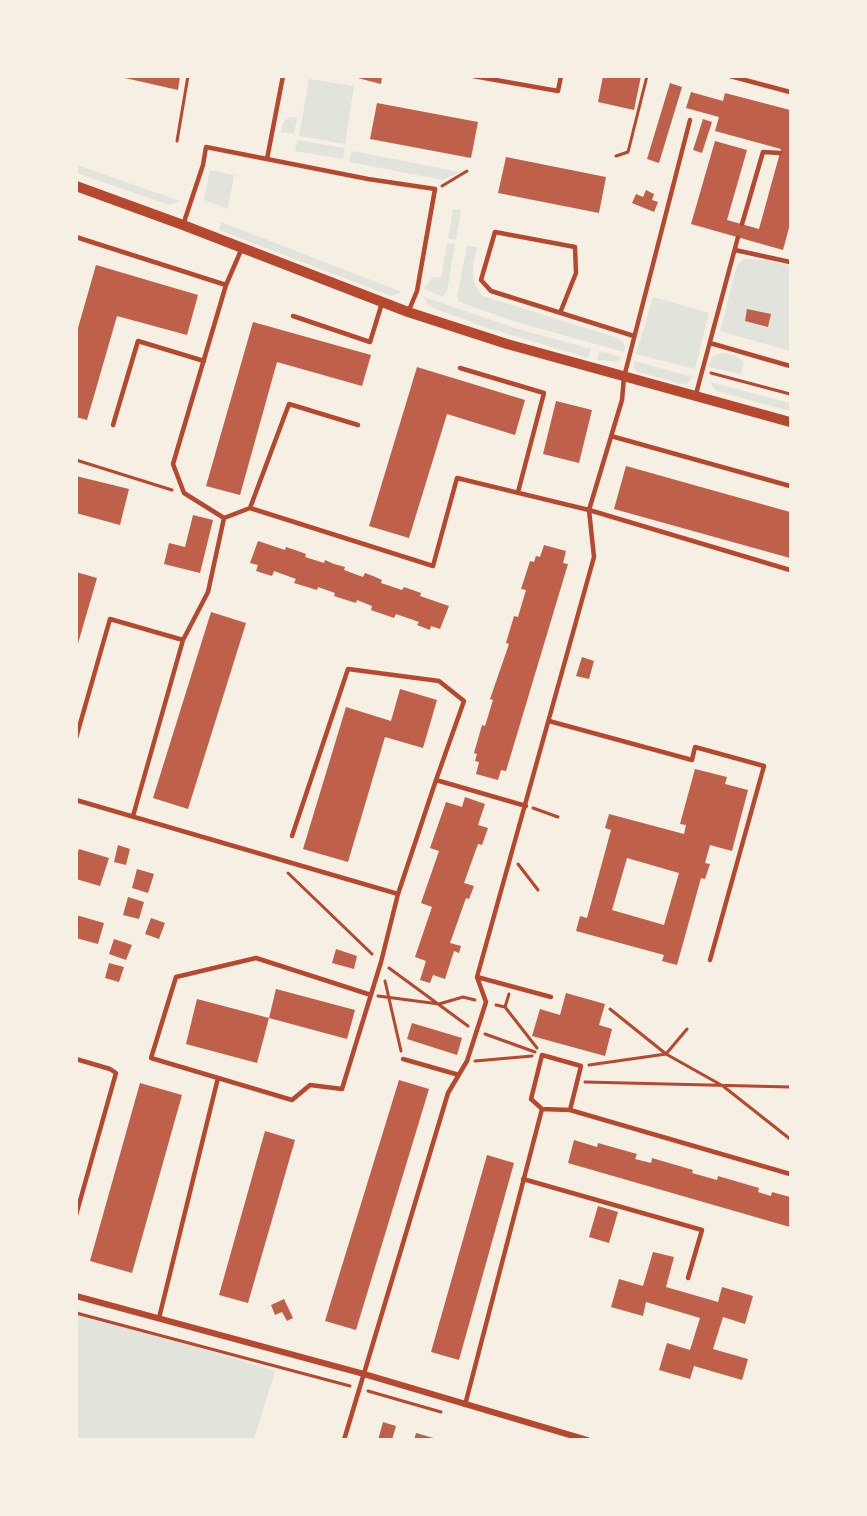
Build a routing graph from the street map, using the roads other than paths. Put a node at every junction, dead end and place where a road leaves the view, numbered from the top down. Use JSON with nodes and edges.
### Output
{"nodes":[{"id":1,"x":283,"y":76,"type":"edge"},
{"id":2,"x":473,"y":76,"type":"edge"},
{"id":3,"x":561,"y":76,"type":"edge"},
{"id":4,"x":730,"y":76,"type":"edge"},
{"id":5,"x":790,"y":92,"type":"edge"},
{"id":6,"x":690,"y":120,"type":"dead end"},
{"id":7,"x":780,"y":153,"type":"dead end"},
{"id":8,"x":267,"y":159,"type":"junction"},
{"id":9,"x":76,"y":186,"type":"edge"},
{"id":10,"x":742,"y":224,"type":"dead end"},
{"id":11,"x":183,"y":225,"type":"junction"},
{"id":12,"x":76,"y":237,"type":"edge"},
{"id":13,"x":738,"y":237,"type":"dead end"},
{"id":14,"x":242,"y":248,"type":"junction"},
{"id":15,"x":735,"y":249,"type":"junction"},
{"id":16,"x":790,"y":262,"type":"edge"},
{"id":17,"x":226,"y":285,"type":"junction"},
{"id":18,"x":382,"y":303,"type":"junction"},
{"id":19,"x":408,"y":312,"type":"junction"},
{"id":20,"x":560,"y":313,"type":"junction"},
{"id":21,"x":293,"y":316,"type":"dead end"},
{"id":22,"x":634,"y":336,"type":"junction"},
{"id":23,"x":710,"y":343,"type":"junction"},
{"id":24,"x":204,"y":361,"type":"junction"},
{"id":25,"x":790,"y":366,"type":"edge"},
{"id":26,"x":460,"y":368,"type":"dead end"},
{"id":27,"x":624,"y":377,"type":"junction"},
{"id":28,"x":695,"y":396,"type":"junction"},
{"id":29,"x":790,"y":422,"type":"edge"},
{"id":30,"x":113,"y":425,"type":"dead end"},
{"id":31,"x":358,"y":425,"type":"dead end"},
{"id":32,"x":611,"y":436,"type":"junction"},
{"id":33,"x":790,"y":486,"type":"edge"},
{"id":34,"x":518,"y":492,"type":"junction"},
{"id":35,"x":250,"y":508,"type":"junction"},
{"id":36,"x":589,"y":510,"type":"junction"},
{"id":37,"x":224,"y":518,"type":"junction"},
{"id":38,"x":790,"y":570,"type":"edge"},
{"id":39,"x":183,"y":640,"type":"junction"},
{"id":40,"x":549,"y":721,"type":"junction"},
{"id":41,"x":76,"y":738,"type":"edge"},
{"id":42,"x":436,"y":780,"type":"junction"},
{"id":43,"x":76,"y":800,"type":"edge"},
{"id":44,"x":526,"y":806,"type":"junction"},
{"id":45,"x":133,"y":816,"type":"junction"},
{"id":46,"x":292,"y":836,"type":"dead end"},
{"id":47,"x":398,"y":894,"type":"junction"},
{"id":48,"x":710,"y":960,"type":"dead end"},
{"id":49,"x":477,"y":977,"type":"junction"},
{"id":50,"x":371,"y":995,"type":"junction"},
{"id":51,"x":550,"y":997,"type":"dead end"},
{"id":52,"x":76,"y":1059,"type":"edge"},
{"id":53,"x":403,"y":1059,"type":"road end"},
{"id":54,"x":459,"y":1075,"type":"junction"},
{"id":55,"x":218,"y":1078,"type":"junction"},
{"id":56,"x":542,"y":1109,"type":"junction"},
{"id":57,"x":570,"y":1110,"type":"junction"},
{"id":58,"x":790,"y":1174,"type":"edge"},
{"id":59,"x":524,"y":1179,"type":"junction"},
{"id":60,"x":76,"y":1215,"type":"edge"},
{"id":61,"x":688,"y":1278,"type":"dead end"},
{"id":62,"x":76,"y":1296,"type":"edge"},
{"id":63,"x":159,"y":1318,"type":"junction"},
{"id":64,"x":364,"y":1374,"type":"junction"},
{"id":65,"x":465,"y":1405,"type":"junction"},
{"id":66,"x":344,"y":1440,"type":"edge"},
{"id":67,"x":587,"y":1440,"type":"edge"}],
"edges":[{"from":1,"to":8,"type":"lane"},
{"from":2,"to":3,"type":"lane"},
{"from":4,"to":5,"type":"lane"},
{"from":6,"to":22,"type":"lane"},
{"from":7,"to":10,"type":"lane"},
{"from":8,"to":11,"type":"lane"},
{"from":8,"to":19,"type":"lane"},
{"from":9,"to":11,"type":"street"},
{"from":11,"to":14,"type":"street"},
{"from":12,"to":17,"type":"lane"},
{"from":13,"to":15,"type":"lane"},
{"from":14,"to":17,"type":"lane"},
{"from":14,"to":18,"type":"street"},
{"from":15,"to":16,"type":"lane"},
{"from":15,"to":23,"type":"lane"},
{"from":17,"to":24,"type":"lane"},
{"from":18,"to":19,"type":"street"},
{"from":18,"to":21,"type":"lane"},
{"from":19,"to":27,"type":"street"},
{"from":20,"to":20,"type":"lane"},
{"from":20,"to":22,"type":"lane"},
{"from":22,"to":27,"type":"lane"},
{"from":23,"to":25,"type":"lane"},
{"from":23,"to":28,"type":"lane"},
{"from":24,"to":30,"type":"lane"},
{"from":24,"to":37,"type":"lane"},
{"from":26,"to":34,"type":"lane"},
{"from":27,"to":28,"type":"street"},
{"from":27,"to":32,"type":"lane"},
{"from":28,"to":29,"type":"street"},
{"from":31,"to":35,"type":"lane"},
{"from":32,"to":33,"type":"lane"},
{"from":32,"to":36,"type":"lane"},
{"from":34,"to":35,"type":"lane"},
{"from":34,"to":36,"type":"lane"},
{"from":35,"to":37,"type":"lane"},
{"from":36,"to":38,"type":"lane"},
{"from":36,"to":40,"type":"lane"},
{"from":37,"to":39,"type":"lane"},
{"from":39,"to":41,"type":"lane"},
{"from":39,"to":45,"type":"lane"},
{"from":40,"to":44,"type":"lane"},
{"from":40,"to":48,"type":"lane"},
{"from":42,"to":44,"type":"lane"},
{"from":42,"to":46,"type":"lane"},
{"from":42,"to":47,"type":"lane"},
{"from":43,"to":45,"type":"lane"},
{"from":44,"to":49,"type":"lane"},
{"from":45,"to":47,"type":"lane"},
{"from":47,"to":50,"type":"lane"},
{"from":49,"to":51,"type":"lane"},
{"from":49,"to":54,"type":"lane"},
{"from":50,"to":55,"type":"lane"},
{"from":50,"to":55,"type":"lane"},
{"from":52,"to":60,"type":"lane"},
{"from":53,"to":54,"type":"lane"},
{"from":54,"to":64,"type":"lane"},
{"from":55,"to":63,"type":"lane"},
{"from":56,"to":57,"type":"lane"},
{"from":56,"to":57,"type":"lane"},
{"from":56,"to":59,"type":"lane"},
{"from":57,"to":58,"type":"lane"},
{"from":59,"to":61,"type":"lane"},
{"from":59,"to":65,"type":"lane"},
{"from":62,"to":63,"type":"street"},
{"from":63,"to":64,"type":"street"},
{"from":64,"to":65,"type":"street"},
{"from":64,"to":66,"type":"lane"},
{"from":65,"to":67,"type":"street"}]}
